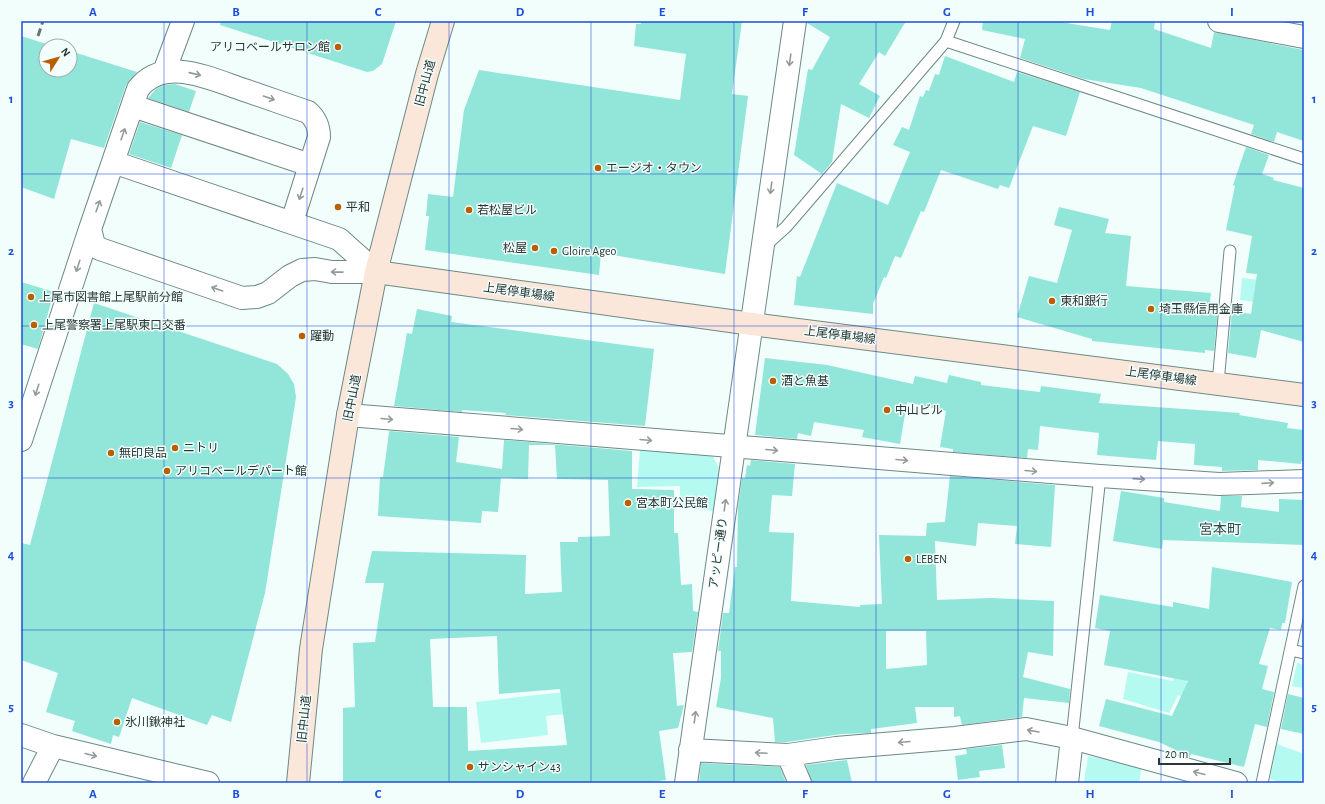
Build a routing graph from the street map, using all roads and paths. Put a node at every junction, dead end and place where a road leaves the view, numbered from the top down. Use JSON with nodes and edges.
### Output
{"nodes":[{"id":1,"x":183,"y":21,"type":"edge"},
{"id":2,"x":443,"y":21,"type":"edge"},
{"id":3,"x":796,"y":21,"type":"edge"},
{"id":4,"x":954,"y":21,"type":"edge"},
{"id":5,"x":1220,"y":21,"type":"edge"},
{"id":6,"x":1272,"y":26,"type":"edge"},
{"id":7,"x":1304,"y":37,"type":"edge"},
{"id":8,"x":946,"y":41,"type":"junction"},
{"id":9,"x":164,"y":72,"type":"junction"},
{"id":10,"x":133,"y":106,"type":"junction"},
{"id":11,"x":1304,"y":159,"type":"edge"},
{"id":12,"x":113,"y":162,"type":"junction"},
{"id":13,"x":310,"y":165,"type":"junction"},
{"id":14,"x":292,"y":222,"type":"junction"},
{"id":15,"x":90,"y":229,"type":"junction"},
{"id":16,"x":762,"y":249,"type":"junction"},
{"id":17,"x":1230,"y":251,"type":"dead end"},
{"id":18,"x":376,"y":272,"type":"junction"},
{"id":19,"x":752,"y":324,"type":"junction"},
{"id":20,"x":1218,"y":383,"type":"junction"},
{"id":21,"x":1304,"y":395,"type":"edge"},
{"id":22,"x":348,"y":416,"type":"junction"},
{"id":23,"x":21,"y":440,"type":"edge"},
{"id":24,"x":733,"y":446,"type":"junction"},
{"id":25,"x":1100,"y":476,"type":"junction"},
{"id":26,"x":1304,"y":481,"type":"edge"},
{"id":27,"x":1304,"y":586,"type":"edge"},
{"id":28,"x":1291,"y":650,"type":"junction"},
{"id":29,"x":1304,"y":654,"type":"edge"},
{"id":30,"x":21,"y":735,"type":"edge"},
{"id":31,"x":1072,"y":738,"type":"junction"},
{"id":32,"x":53,"y":746,"type":"junction"},
{"id":33,"x":690,"y":750,"type":"junction"},
{"id":34,"x":788,"y":755,"type":"junction"},
{"id":35,"x":34,"y":783,"type":"edge"},
{"id":36,"x":208,"y":783,"type":"edge"},
{"id":37,"x":298,"y":783,"type":"edge"},
{"id":38,"x":686,"y":783,"type":"edge"},
{"id":39,"x":800,"y":783,"type":"edge"},
{"id":40,"x":1067,"y":783,"type":"edge"},
{"id":41,"x":1236,"y":783,"type":"edge"},
{"id":42,"x":1262,"y":783,"type":"edge"}],
"edges":[{"from":1,"to":9,"type":"street"},
{"from":2,"to":18,"type":"main road","name":"旧中山道"},
{"from":3,"to":16,"type":"street","name":"アッピー通り","one_way":true},
{"from":4,"to":8,"type":"lane"},
{"from":5,"to":6,"type":"street"},
{"from":6,"to":7,"type":"street"},
{"from":8,"to":11,"type":"lane"},
{"from":8,"to":16,"type":"lane"},
{"from":9,"to":10,"type":"street"},
{"from":9,"to":13,"type":"street","one_way":true},
{"from":12,"to":10,"type":"street","one_way":true},
{"from":10,"to":13,"type":"street"},
{"from":12,"to":14,"type":"street"},
{"from":15,"to":12,"type":"street","one_way":true},
{"from":13,"to":14,"type":"street","one_way":true},
{"from":14,"to":18,"type":"street"},
{"from":18,"to":15,"type":"street","one_way":true},
{"from":15,"to":23,"type":"street","one_way":true},
{"from":16,"to":19,"type":"street","name":"アッピー通り"},
{"from":17,"to":20,"type":"lane"},
{"from":18,"to":19,"type":"main road","name":"上尾停車場線"},
{"from":18,"to":22,"type":"main road","name":"旧中山道"},
{"from":19,"to":20,"type":"main road","name":"上尾停車場線"},
{"from":19,"to":24,"type":"street","name":"アッピー通り"},
{"from":20,"to":21,"type":"main road","name":"上尾停車場線"},
{"from":22,"to":24,"type":"street","one_way":true},
{"from":22,"to":37,"type":"main road","name":"旧中山道"},
{"from":24,"to":25,"type":"street","one_way":true},
{"from":33,"to":24,"type":"street","name":"アッピー通り","one_way":true},
{"from":25,"to":26,"type":"street","one_way":true},
{"from":25,"to":31,"type":"lane"},
{"from":27,"to":28,"type":"lane"},
{"from":28,"to":29,"type":"lane"},
{"from":28,"to":42,"type":"lane"},
{"from":30,"to":32,"type":"street"},
{"from":31,"to":34,"type":"street","one_way":true},
{"from":31,"to":40,"type":"street"},
{"from":41,"to":31,"type":"street","one_way":true},
{"from":32,"to":35,"type":"street"},
{"from":32,"to":36,"type":"street","one_way":true},
{"from":34,"to":33,"type":"street","one_way":true},
{"from":33,"to":38,"type":"street","name":"アッピー通り"},
{"from":34,"to":39,"type":"street"}]}
